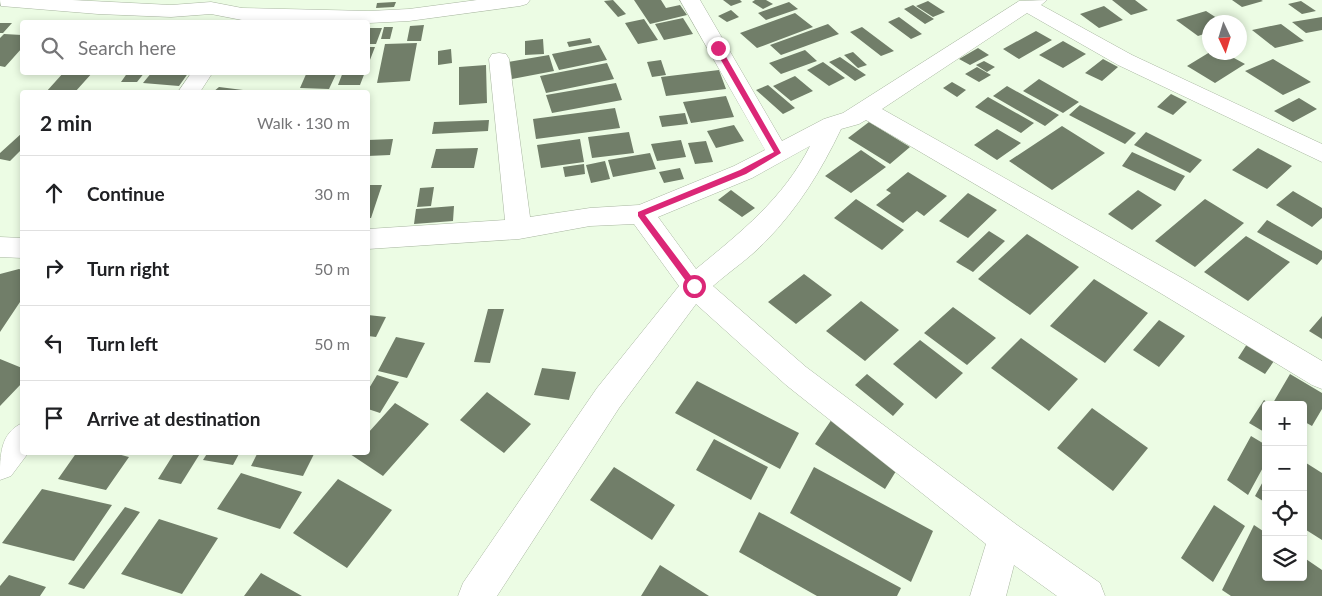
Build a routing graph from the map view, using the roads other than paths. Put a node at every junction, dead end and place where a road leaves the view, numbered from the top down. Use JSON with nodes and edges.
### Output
{"nodes":[{"id":1,"x":1,"y":0,"type":"edge"},
{"id":2,"x":520,"y":0,"type":"edge"},
{"id":3,"x":690,"y":0,"type":"edge"},
{"id":4,"x":1031,"y":2,"type":"edge"},
{"id":5,"x":212,"y":4,"type":"edge"},
{"id":6,"x":411,"y":7,"type":"edge"},
{"id":7,"x":239,"y":18,"type":"edge"},
{"id":8,"x":499,"y":59,"type":"dead end"},
{"id":9,"x":200,"y":75,"type":"edge"},
{"id":10,"x":190,"y":90,"type":"edge"},
{"id":11,"x":866,"y":110,"type":"junction"},
{"id":12,"x":832,"y":124,"type":"junction"},
{"id":13,"x":778,"y":153,"type":"junction"},
{"id":14,"x":1322,"y":154,"type":"edge"},
{"id":15,"x":641,"y":214,"type":"junction"},
{"id":16,"x":518,"y":229,"type":"junction"},
{"id":17,"x":370,"y":239,"type":"edge"},
{"id":18,"x":0,"y":247,"type":"edge"},
{"id":19,"x":20,"y":248,"type":"edge"},
{"id":20,"x":694,"y":286,"type":"junction"},
{"id":21,"x":1322,"y":376,"type":"edge"},
{"id":22,"x":20,"y":440,"type":"edge"},
{"id":23,"x":0,"y":465,"type":"edge"},
{"id":24,"x":1005,"y":537,"type":"junction"},
{"id":25,"x":476,"y":596,"type":"edge"},
{"id":26,"x":988,"y":596,"type":"edge"},
{"id":27,"x":1087,"y":596,"type":"edge"}],
"edges":[{"from":1,"to":5,"type":"street"},
{"from":2,"to":6,"type":"street"},
{"from":3,"to":13,"type":"street"},
{"from":4,"to":11,"type":"street"},
{"from":4,"to":14,"type":"street"},
{"from":5,"to":7,"type":"street"},
{"from":6,"to":7,"type":"street"},
{"from":8,"to":16,"type":"street"},
{"from":9,"to":10,"type":"street"},
{"from":11,"to":12,"type":"street"},
{"from":11,"to":21,"type":"street"},
{"from":12,"to":13,"type":"street"},
{"from":12,"to":20,"type":"street"},
{"from":13,"to":15,"type":"street"},
{"from":15,"to":16,"type":"street"},
{"from":15,"to":20,"type":"street"},
{"from":16,"to":17,"type":"street"},
{"from":18,"to":19,"type":"street"},
{"from":20,"to":24,"type":"street"},
{"from":20,"to":25,"type":"street"},
{"from":22,"to":23,"type":"street"},
{"from":24,"to":26,"type":"street"},
{"from":24,"to":27,"type":"street"}]}
